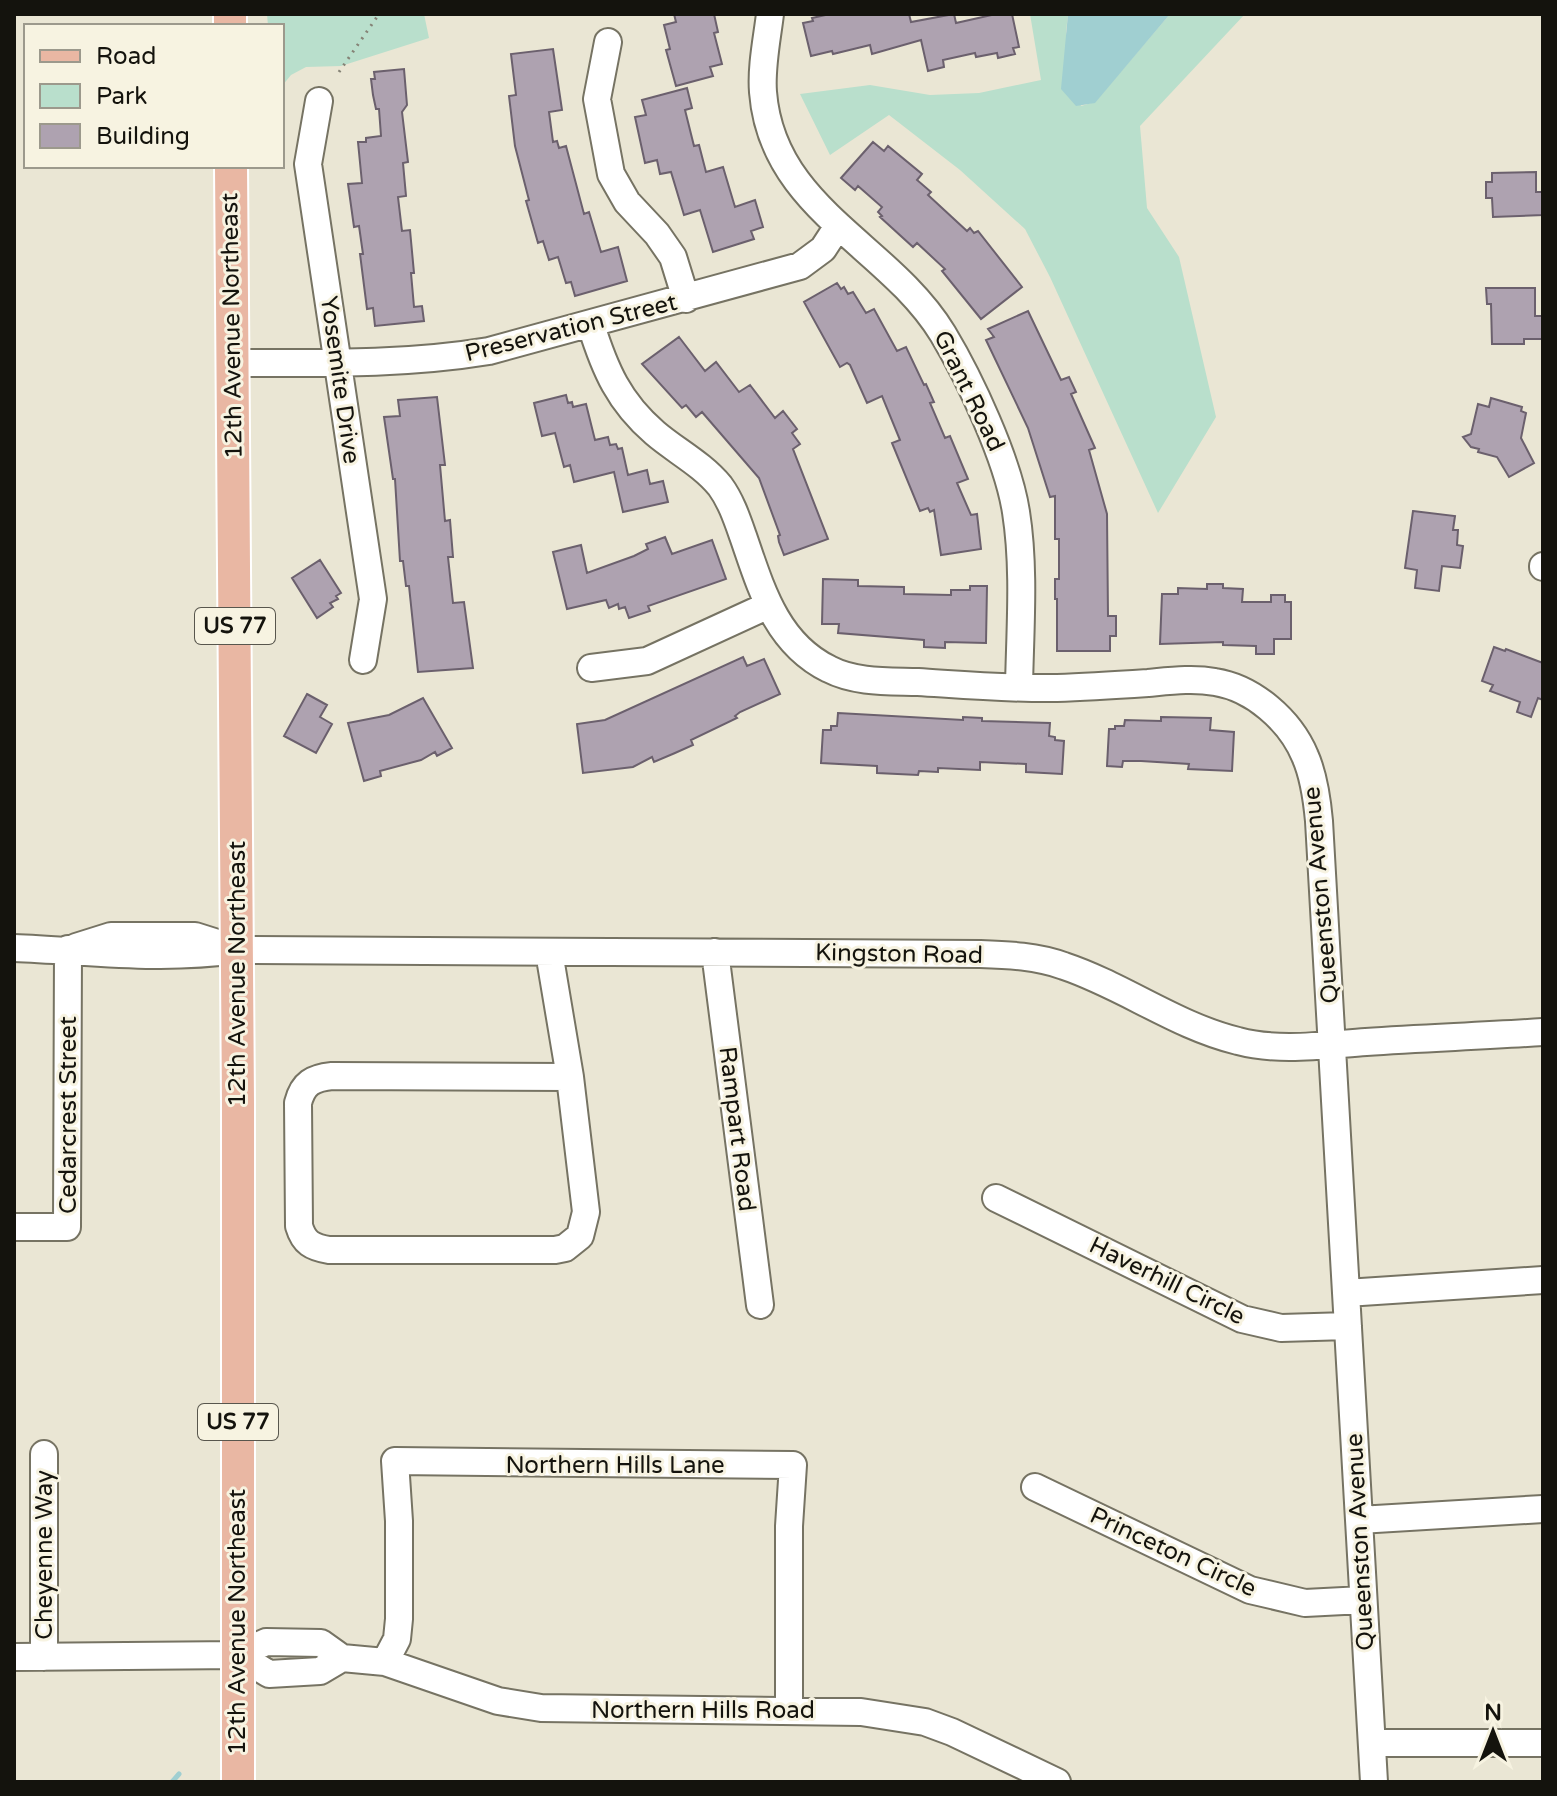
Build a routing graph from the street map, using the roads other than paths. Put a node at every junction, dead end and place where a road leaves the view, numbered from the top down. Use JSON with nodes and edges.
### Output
{"nodes":[{"id":1,"x":770,"y":14,"type":"edge"},
{"id":2,"x":608,"y":42,"type":"dead end"},
{"id":3,"x":319,"y":101,"type":"dead end"},
{"id":4,"x":231,"y":168,"type":"edge"},
{"id":5,"x":838,"y":226,"type":"junction"},
{"id":6,"x":686,"y":299,"type":"junction"},
{"id":7,"x":591,"y":325,"type":"junction"},
{"id":8,"x":233,"y":363,"type":"junction"},
{"id":9,"x":338,"y":363,"type":"junction"},
{"id":10,"x":769,"y":605,"type":"junction"},
{"id":11,"x":363,"y":660,"type":"dead end"},
{"id":12,"x":591,"y":668,"type":"dead end"},
{"id":13,"x":1019,"y":687,"type":"junction"},
{"id":14,"x":14,"y":948,"type":"edge"},
{"id":15,"x":68,"y":949,"type":"junction"},
{"id":16,"x":237,"y":950,"type":"junction"},
{"id":17,"x":549,"y":952,"type":"junction"},
{"id":18,"x":715,"y":952,"type":"junction"},
{"id":19,"x":1543,"y":1032,"type":"edge"},
{"id":20,"x":1332,"y":1045,"type":"junction"},
{"id":21,"x":570,"y":1077,"type":"junction"},
{"id":22,"x":996,"y":1198,"type":"dead end"},
{"id":23,"x":14,"y":1227,"type":"edge"},
{"id":24,"x":1543,"y":1280,"type":"edge"},
{"id":25,"x":1346,"y":1293,"type":"junction"},
{"id":26,"x":760,"y":1305,"type":"dead end"},
{"id":27,"x":1348,"y":1326,"type":"junction"},
{"id":28,"x":44,"y":1454,"type":"dead end"},
{"id":29,"x":1035,"y":1487,"type":"dead end"},
{"id":30,"x":1543,"y":1509,"type":"edge"},
{"id":31,"x":1359,"y":1520,"type":"junction"},
{"id":32,"x":1363,"y":1600,"type":"junction"},
{"id":33,"x":238,"y":1655,"type":"junction"},
{"id":34,"x":14,"y":1657,"type":"edge"},
{"id":35,"x":44,"y":1657,"type":"junction"},
{"id":36,"x":385,"y":1662,"type":"junction"},
{"id":37,"x":789,"y":1711,"type":"junction"},
{"id":38,"x":1372,"y":1743,"type":"junction"},
{"id":39,"x":1543,"y":1743,"type":"edge"},
{"id":40,"x":238,"y":1782,"type":"edge"},
{"id":41,"x":1057,"y":1782,"type":"edge"},
{"id":42,"x":1374,"y":1782,"type":"edge"}],
"edges":[{"from":1,"to":5,"type":"street","name":"Grant Road"},
{"from":2,"to":6,"type":"street"},
{"from":3,"to":9,"type":"street","name":"Yosemite Drive"},
{"from":4,"to":8,"type":"main road","name":"12th Avenue Northeast","number":"US 77"},
{"from":5,"to":6,"type":"street","name":"Preservation Street"},
{"from":5,"to":13,"type":"street","name":"Grant Road"},
{"from":6,"to":7,"type":"street","name":"Preservation Street"},
{"from":7,"to":9,"type":"street","name":"Preservation Street"},
{"from":7,"to":10,"type":"street","name":"Queenston Avenue"},
{"from":8,"to":9,"type":"street","name":"Preservation Street"},
{"from":8,"to":16,"type":"main road","name":"12th Avenue Northeast","number":"US 77"},
{"from":9,"to":11,"type":"street","name":"Yosemite Drive"},
{"from":10,"to":12,"type":"street"},
{"from":10,"to":13,"type":"street","name":"Queenston Avenue"},
{"from":13,"to":20,"type":"street","name":"Queenston Avenue"},
{"from":14,"to":15,"type":"street","name":"Kingston Road"},
{"from":15,"to":16,"type":"street","name":"Kingston Road"},
{"from":15,"to":23,"type":"street","name":"Cedarcrest Street"},
{"from":16,"to":17,"type":"street","name":"Kingston Road"},
{"from":16,"to":33,"type":"main road","name":"12th Avenue Northeast","number":"US 77"},
{"from":17,"to":18,"type":"street","name":"Kingston Road"},
{"from":17,"to":21,"type":"street"},
{"from":18,"to":20,"type":"street","name":"Kingston Road"},
{"from":18,"to":26,"type":"street","name":"Rampart Road"},
{"from":19,"to":20,"type":"street","name":"Kingston Road"},
{"from":20,"to":25,"type":"street","name":"Queenston Avenue"},
{"from":21,"to":21,"type":"street"},
{"from":22,"to":27,"type":"street","name":"Haverhill Circle"},
{"from":24,"to":25,"type":"street"},
{"from":25,"to":27,"type":"street","name":"Queenston Avenue"},
{"from":27,"to":31,"type":"street","name":"Queenston Avenue"},
{"from":28,"to":35,"type":"street","name":"Cheyenne Way"},
{"from":29,"to":32,"type":"street","name":"Princeton Circle"},
{"from":30,"to":31,"type":"street"},
{"from":31,"to":32,"type":"street","name":"Queenston Avenue"},
{"from":32,"to":38,"type":"street","name":"Queenston Avenue"},
{"from":33,"to":35,"type":"street","name":"Northern Hills Road"},
{"from":33,"to":36,"type":"street","name":"Northern Hills Road"},
{"from":33,"to":40,"type":"main road","name":"12th Avenue Northeast","number":"US 77"},
{"from":34,"to":35,"type":"street","name":"Northern Hills Road"},
{"from":36,"to":37,"type":"street","name":"Northern Hills Road"},
{"from":36,"to":37,"type":"street","name":"Northern Hills Lane"},
{"from":37,"to":41,"type":"street","name":"Northern Hills Road"},
{"from":38,"to":39,"type":"street"},
{"from":38,"to":42,"type":"street","name":"Queenston Avenue"}]}
